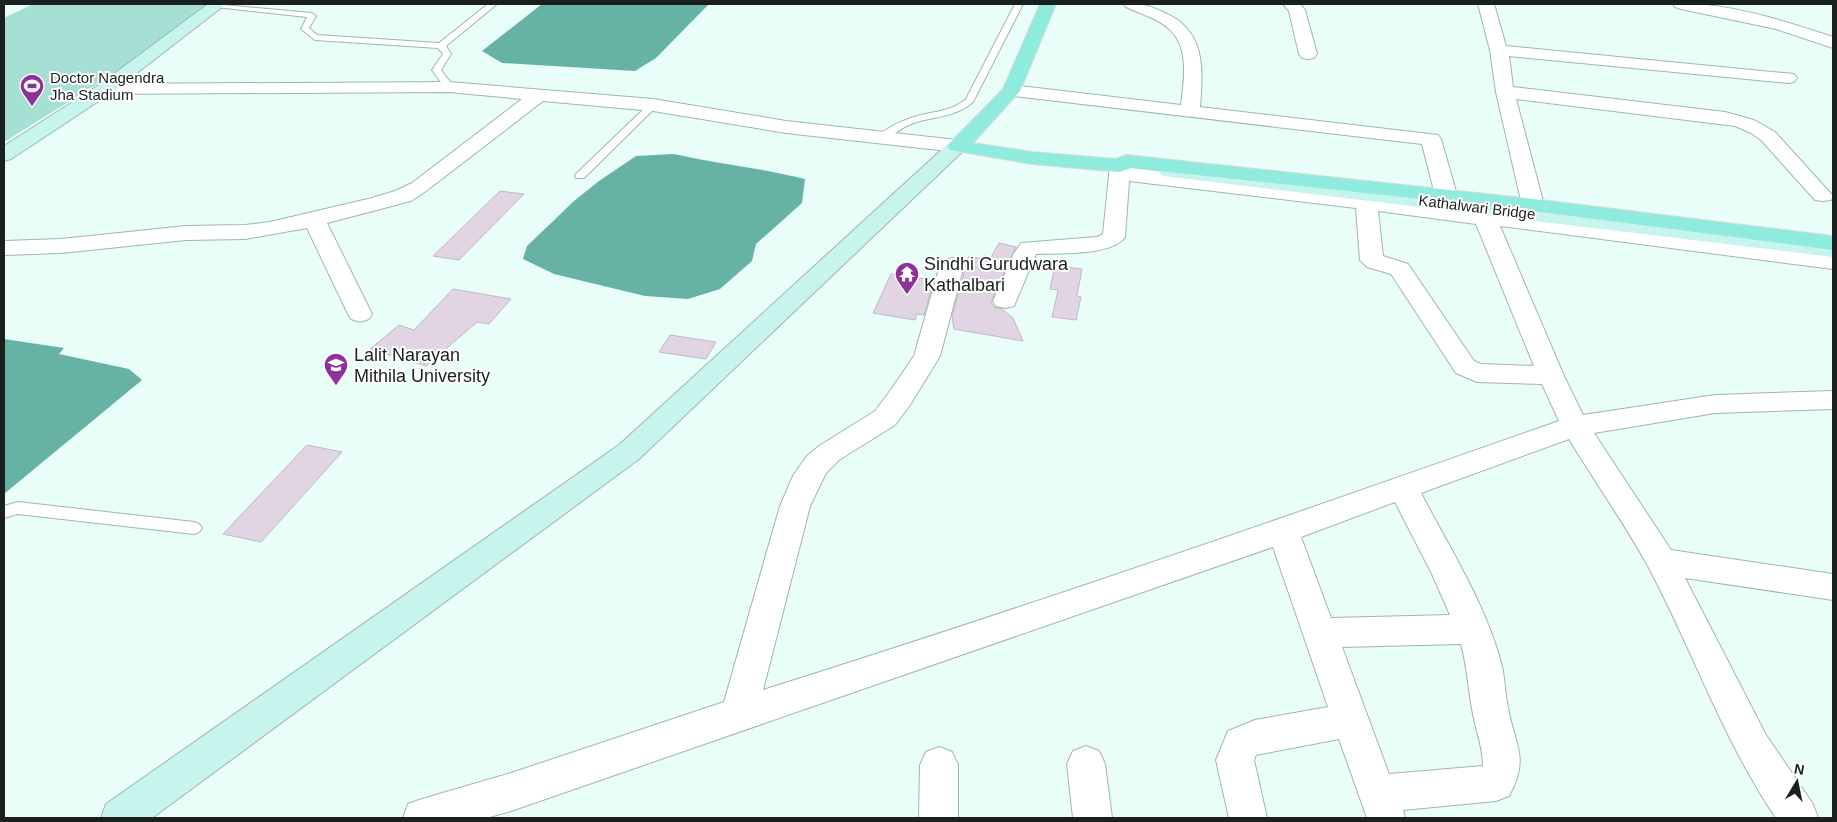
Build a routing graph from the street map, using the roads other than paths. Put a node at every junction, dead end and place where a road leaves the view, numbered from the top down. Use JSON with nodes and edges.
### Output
{"nodes":[{"id":1,"x":493,"y":4,"type":"edge"},
{"id":2,"x":1018,"y":4,"type":"edge"},
{"id":3,"x":1048,"y":4,"type":"edge"},
{"id":4,"x":1132,"y":4,"type":"edge"},
{"id":5,"x":1291,"y":4,"type":"edge"},
{"id":6,"x":1486,"y":4,"type":"edge"},
{"id":7,"x":1681,"y":4,"type":"edge"},
{"id":8,"x":217,"y":5,"type":"edge"},
{"id":9,"x":1833,"y":42,"type":"edge"},
{"id":10,"x":441,"y":46,"type":"junction"},
{"id":11,"x":1498,"y":50,"type":"junction"},
{"id":12,"x":1308,"y":54,"type":"dead end"},
{"id":13,"x":1788,"y":78,"type":"dead end"},
{"id":14,"x":449,"y":87,"type":"junction"},
{"id":15,"x":105,"y":89,"type":"junction"},
{"id":16,"x":1011,"y":91,"type":"junction"},
{"id":17,"x":1505,"y":92,"type":"junction"},
{"id":18,"x":539,"y":95,"type":"junction"},
{"id":19,"x":653,"y":105,"type":"junction"},
{"id":20,"x":1190,"y":112,"type":"junction"},
{"id":21,"x":879,"y":138,"type":"junction"},
{"id":22,"x":957,"y":146,"type":"junction"},
{"id":23,"x":4,"y":155,"type":"edge"},
{"id":24,"x":1120,"y":169,"type":"junction"},
{"id":25,"x":580,"y":176,"type":"dead end"},
{"id":26,"x":1446,"y":195,"type":"junction"},
{"id":27,"x":1823,"y":195,"type":"dead end"},
{"id":28,"x":1366,"y":203,"type":"junction"},
{"id":29,"x":1534,"y":205,"type":"junction"},
{"id":30,"x":1485,"y":218,"type":"junction"},
{"id":31,"x":314,"y":220,"type":"junction"},
{"id":32,"x":1833,"y":243,"type":"edge"},
{"id":33,"x":4,"y":248,"type":"edge"},
{"id":34,"x":1833,"y":250,"type":"edge"},
{"id":35,"x":1833,"y":262,"type":"edge"},
{"id":36,"x":952,"y":265,"type":"dead end"},
{"id":37,"x":1004,"y":301,"type":"dead end"},
{"id":38,"x":360,"y":314,"type":"dead end"},
{"id":39,"x":1551,"y":376,"type":"junction"},
{"id":40,"x":1833,"y":400,"type":"edge"},
{"id":41,"x":1575,"y":426,"type":"junction"},
{"id":42,"x":1403,"y":488,"type":"junction"},
{"id":43,"x":4,"y":512,"type":"edge"},
{"id":44,"x":194,"y":528,"type":"dead end"},
{"id":45,"x":1282,"y":531,"type":"junction"},
{"id":46,"x":1661,"y":561,"type":"junction"},
{"id":47,"x":1833,"y":587,"type":"edge"},
{"id":48,"x":1472,"y":629,"type":"junction"},
{"id":49,"x":1320,"y":633,"type":"junction"},
{"id":50,"x":739,"y":714,"type":"junction"},
{"id":51,"x":1351,"y":720,"type":"junction"},
{"id":52,"x":1086,"y":764,"type":"dead end"},
{"id":53,"x":939,"y":765,"type":"dead end"},
{"id":54,"x":1382,"y":806,"type":"edge"},
{"id":55,"x":120,"y":818,"type":"edge"},
{"id":56,"x":422,"y":818,"type":"edge"},
{"id":57,"x":938,"y":818,"type":"edge"},
{"id":58,"x":1094,"y":818,"type":"edge"},
{"id":59,"x":1248,"y":818,"type":"edge"},
{"id":60,"x":1799,"y":818,"type":"edge"}],
"edges":[{"from":1,"to":10,"type":"lane"},
{"from":2,"to":21,"type":"lane"},
{"from":3,"to":16,"type":"main road"},
{"from":4,"to":20,"type":"street"},
{"from":5,"to":12,"type":"street"},
{"from":6,"to":11,"type":"street"},
{"from":7,"to":9,"type":"street"},
{"from":8,"to":10,"type":"lane"},
{"from":8,"to":15,"type":"main road"},
{"from":10,"to":14,"type":"lane"},
{"from":11,"to":13,"type":"street"},
{"from":11,"to":17,"type":"street"},
{"from":14,"to":15,"type":"street"},
{"from":14,"to":18,"type":"street"},
{"from":15,"to":23,"type":"main road"},
{"from":16,"to":20,"type":"street"},
{"from":16,"to":22,"type":"main road"},
{"from":17,"to":27,"type":"street"},
{"from":17,"to":29,"type":"street"},
{"from":18,"to":19,"type":"street"},
{"from":18,"to":31,"type":"street"},
{"from":19,"to":21,"type":"street"},
{"from":19,"to":25,"type":"lane"},
{"from":20,"to":26,"type":"street"},
{"from":21,"to":22,"type":"street"},
{"from":22,"to":24,"type":"main road"},
{"from":22,"to":55,"type":"main road"},
{"from":24,"to":26,"type":"main road"},
{"from":24,"to":28,"type":"street"},
{"from":24,"to":34,"type":"main road","name":"Kathalwari Bridge"},
{"from":24,"to":37,"type":"street"},
{"from":26,"to":29,"type":"main road"},
{"from":28,"to":30,"type":"street"},
{"from":28,"to":39,"type":"street"},
{"from":29,"to":32,"type":"main road"},
{"from":30,"to":35,"type":"street"},
{"from":30,"to":39,"type":"street"},
{"from":31,"to":33,"type":"street"},
{"from":31,"to":38,"type":"street"},
{"from":36,"to":50,"type":"street"},
{"from":39,"to":41,"type":"street"},
{"from":40,"to":41,"type":"street"},
{"from":41,"to":42,"type":"street"},
{"from":41,"to":46,"type":"street"},
{"from":42,"to":45,"type":"street"},
{"from":42,"to":48,"type":"street"},
{"from":43,"to":44,"type":"lane"},
{"from":45,"to":49,"type":"street"},
{"from":45,"to":50,"type":"street"},
{"from":46,"to":47,"type":"street"},
{"from":46,"to":60,"type":"street"},
{"from":48,"to":49,"type":"street"},
{"from":48,"to":54,"type":"street"},
{"from":49,"to":51,"type":"street"},
{"from":50,"to":56,"type":"street"},
{"from":51,"to":54,"type":"street"},
{"from":51,"to":59,"type":"street"},
{"from":52,"to":58,"type":"street"},
{"from":53,"to":57,"type":"street"}]}
